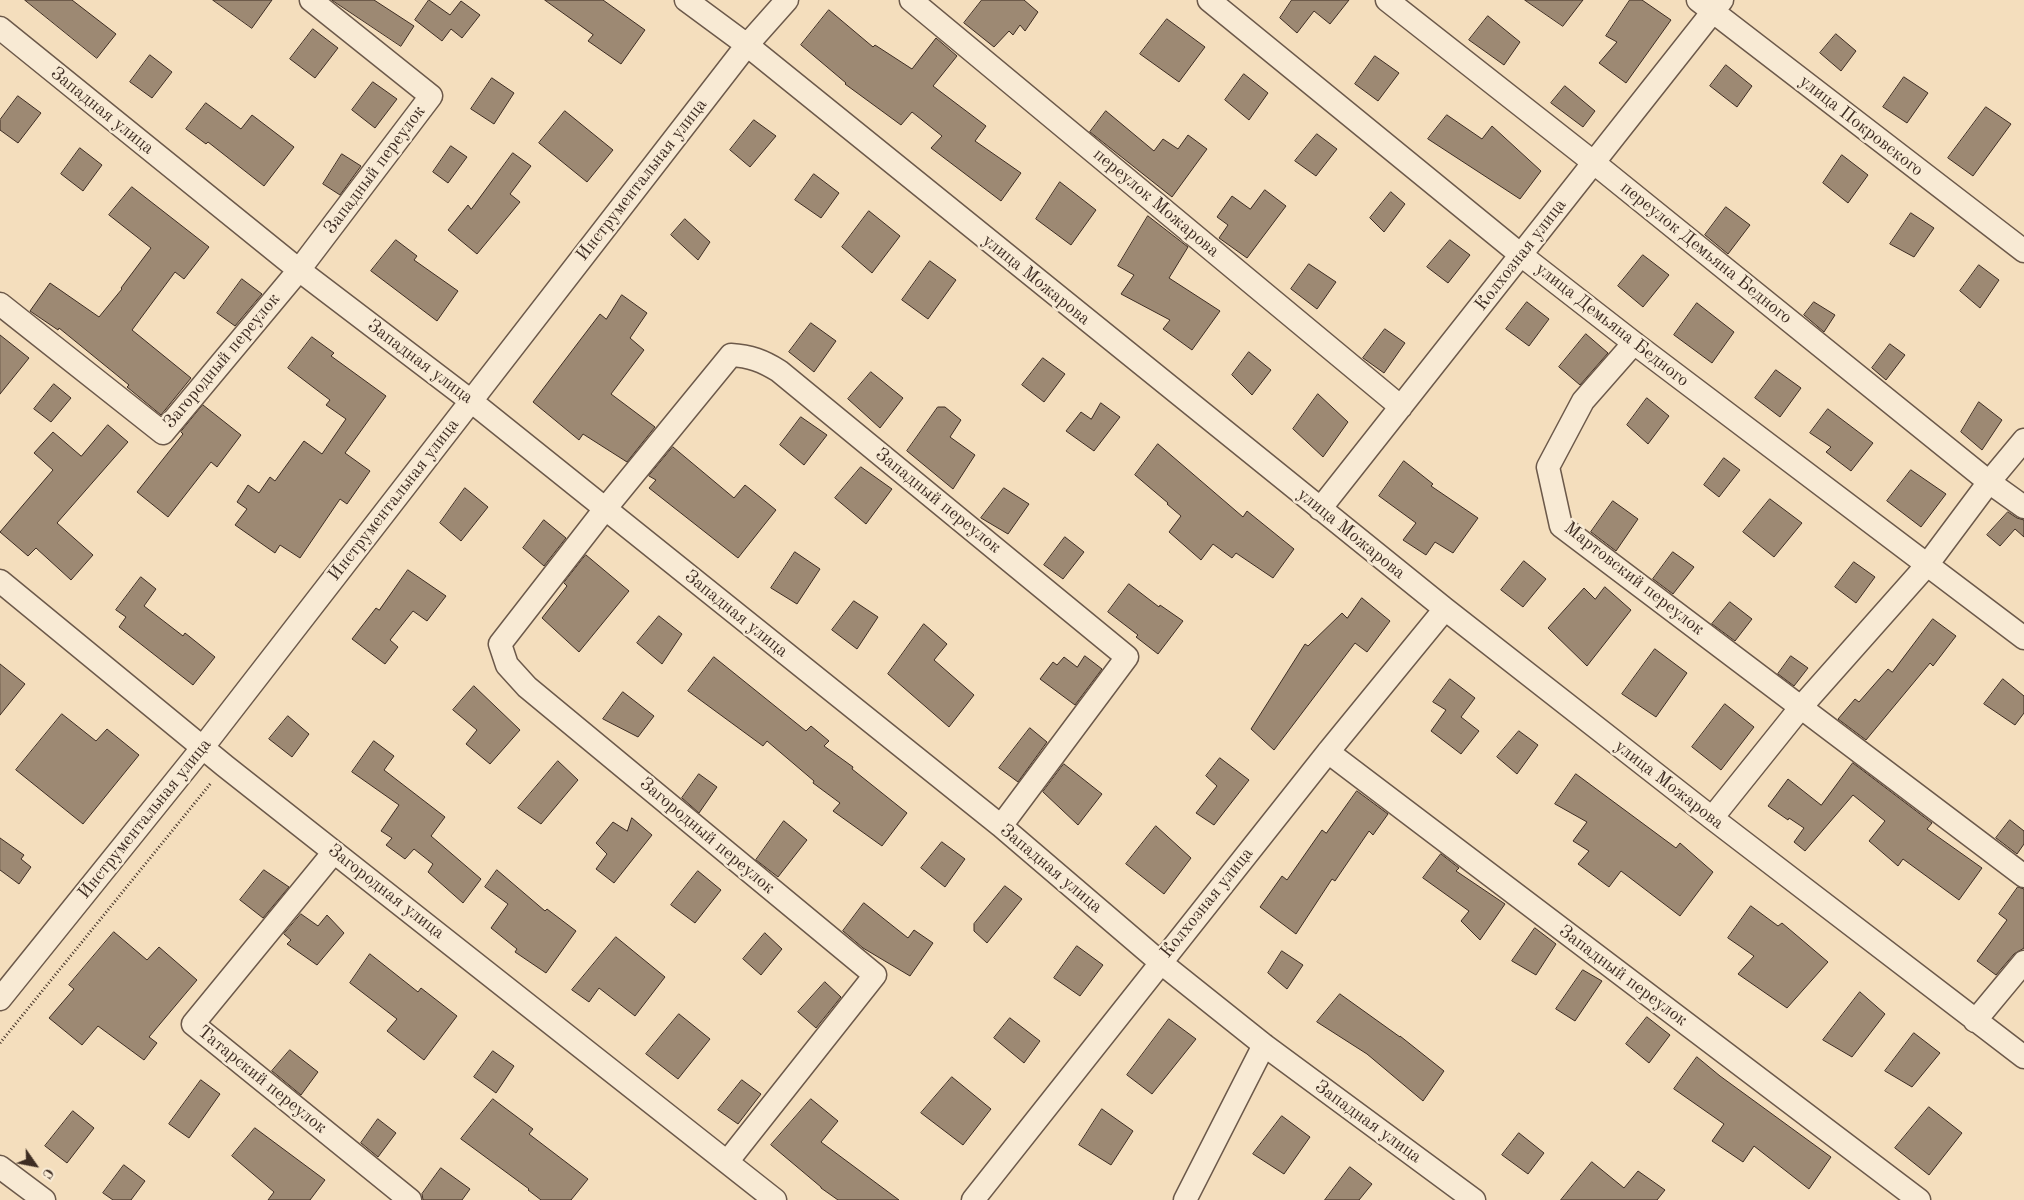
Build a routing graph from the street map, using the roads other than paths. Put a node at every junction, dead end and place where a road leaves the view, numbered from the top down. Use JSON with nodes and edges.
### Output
{"nodes":[{"id":1,"x":311,"y":0,"type":"edge"},
{"id":2,"x":686,"y":0,"type":"edge"},
{"id":3,"x":786,"y":0,"type":"edge"},
{"id":4,"x":911,"y":0,"type":"edge"},
{"id":5,"x":1209,"y":0,"type":"edge"},
{"id":6,"x":1387,"y":0,"type":"edge"},
{"id":7,"x":1711,"y":4,"type":"edge"},
{"id":8,"x":0,"y":28,"type":"edge"},
{"id":9,"x":747,"y":45,"type":"junction"},
{"id":10,"x":1594,"y":162,"type":"junction"},
{"id":11,"x":2024,"y":251,"type":"edge"},
{"id":12,"x":1521,"y":255,"type":"junction"},
{"id":13,"x":299,"y":270,"type":"junction"},
{"id":14,"x":0,"y":304,"type":"edge"},
{"id":15,"x":1634,"y":343,"type":"junction"},
{"id":16,"x":471,"y":401,"type":"junction"},
{"id":17,"x":1400,"y":407,"type":"junction"},
{"id":18,"x":2024,"y":440,"type":"edge"},
{"id":19,"x":1989,"y":482,"type":"junction"},
{"id":20,"x":2024,"y":507,"type":"edge"},
{"id":21,"x":605,"y":509,"type":"junction"},
{"id":22,"x":1320,"y":509,"type":"junction"},
{"id":23,"x":1927,"y":565,"type":"junction"},
{"id":24,"x":0,"y":581,"type":"edge"},
{"id":25,"x":1445,"y":609,"type":"junction"},
{"id":26,"x":2024,"y":638,"type":"edge"},
{"id":27,"x":1801,"y":707,"type":"junction"},
{"id":28,"x":203,"y":747,"type":"junction"},
{"id":29,"x":1328,"y":752,"type":"junction"},
{"id":30,"x":1712,"y":818,"type":"junction"},
{"id":31,"x":1001,"y":826,"type":"junction"},
{"id":32,"x":334,"y":852,"type":"junction"},
{"id":33,"x":2024,"y":876,"type":"edge"},
{"id":34,"x":1160,"y":962,"type":"junction"},
{"id":35,"x":2024,"y":962,"type":"edge"},
{"id":36,"x":0,"y":998,"type":"edge"},
{"id":37,"x":1975,"y":1021,"type":"junction"},
{"id":38,"x":1264,"y":1045,"type":"junction"},
{"id":39,"x":2024,"y":1057,"type":"edge"},
{"id":40,"x":727,"y":1162,"type":"junction"},
{"id":41,"x":0,"y":1167,"type":"edge"},
{"id":42,"x":44,"y":1200,"type":"edge"},
{"id":43,"x":410,"y":1200,"type":"edge"},
{"id":44,"x":774,"y":1200,"type":"edge"},
{"id":45,"x":973,"y":1200,"type":"edge"},
{"id":46,"x":1185,"y":1200,"type":"edge"},
{"id":47,"x":1474,"y":1200,"type":"edge"},
{"id":48,"x":1919,"y":1200,"type":"edge"}],
"edges":[{"from":1,"to":13,"type":"street","name":"Западный переулок"},
{"from":2,"to":9,"type":"street","name":"улица Можарова"},
{"from":3,"to":9,"type":"street","name":"Инструментальная улица"},
{"from":4,"to":17,"type":"street","name":"переулок Можарова"},
{"from":5,"to":12,"type":"street","name":"улица Демьяна Бедного"},
{"from":6,"to":10,"type":"street","name":"переулок Демьяна Бедного"},
{"from":7,"to":10,"type":"street","name":"Колхозная улица"},
{"from":7,"to":11,"type":"street","name":"улица Покровского"},
{"from":8,"to":13,"type":"street","name":"Западная улица"},
{"from":9,"to":16,"type":"street","name":"Инструментальная улица"},
{"from":9,"to":22,"type":"street","name":"улица Можарова"},
{"from":10,"to":12,"type":"street","name":"Колхозная улица"},
{"from":10,"to":19,"type":"street","name":"переулок Демьяна Бедного"},
{"from":12,"to":15,"type":"street","name":"улица Демьяна Бедного"},
{"from":12,"to":17,"type":"street","name":"Колхозная улица"},
{"from":13,"to":14,"type":"street","name":"Загородный переулок"},
{"from":13,"to":16,"type":"street","name":"Западная улица"},
{"from":15,"to":23,"type":"street","name":"улица Демьяна Бедного"},
{"from":15,"to":27,"type":"street","name":"Мартовский переулок"},
{"from":16,"to":21,"type":"street","name":"Западная улица"},
{"from":16,"to":28,"type":"street","name":"Инструментальная улица"},
{"from":17,"to":22,"type":"street","name":"Колхозная улица"},
{"from":18,"to":19,"type":"street"},
{"from":19,"to":20,"type":"street","name":"переулок Демьяна Бедного"},
{"from":19,"to":23,"type":"street"},
{"from":21,"to":31,"type":"street","name":"Западная улица"},
{"from":21,"to":31,"type":"street","name":"Западный переулок"},
{"from":21,"to":40,"type":"street","name":"Загородный переулок"},
{"from":22,"to":25,"type":"street","name":"улица Можарова"},
{"from":23,"to":26,"type":"street","name":"улица Демьяна Бедного"},
{"from":23,"to":27,"type":"street"},
{"from":24,"to":28,"type":"street","name":"Загородная улица"},
{"from":25,"to":29,"type":"street","name":"Колхозная улица"},
{"from":25,"to":30,"type":"street","name":"улица Можарова"},
{"from":27,"to":30,"type":"street"},
{"from":27,"to":33,"type":"street","name":"Мартовский переулок"},
{"from":28,"to":32,"type":"street","name":"Загородная улица"},
{"from":28,"to":36,"type":"street","name":"Инструментальная улица"},
{"from":29,"to":34,"type":"street","name":"Колхозная улица"},
{"from":29,"to":48,"type":"street","name":"Западный переулок"},
{"from":30,"to":37,"type":"street","name":"улица Можарова"},
{"from":31,"to":34,"type":"street","name":"Западная улица"},
{"from":32,"to":40,"type":"street","name":"Загородная улица"},
{"from":32,"to":43,"type":"street","name":"Татарский переулок"},
{"from":34,"to":38,"type":"street","name":"Западная улица"},
{"from":34,"to":45,"type":"street","name":"Колхозная улица"},
{"from":35,"to":37,"type":"street"},
{"from":37,"to":39,"type":"street","name":"улица Можарова"},
{"from":38,"to":46,"type":"street"},
{"from":38,"to":47,"type":"street","name":"Западная улица"},
{"from":40,"to":44,"type":"street","name":"Загородная улица"},
{"from":41,"to":42,"type":"street"}]}
